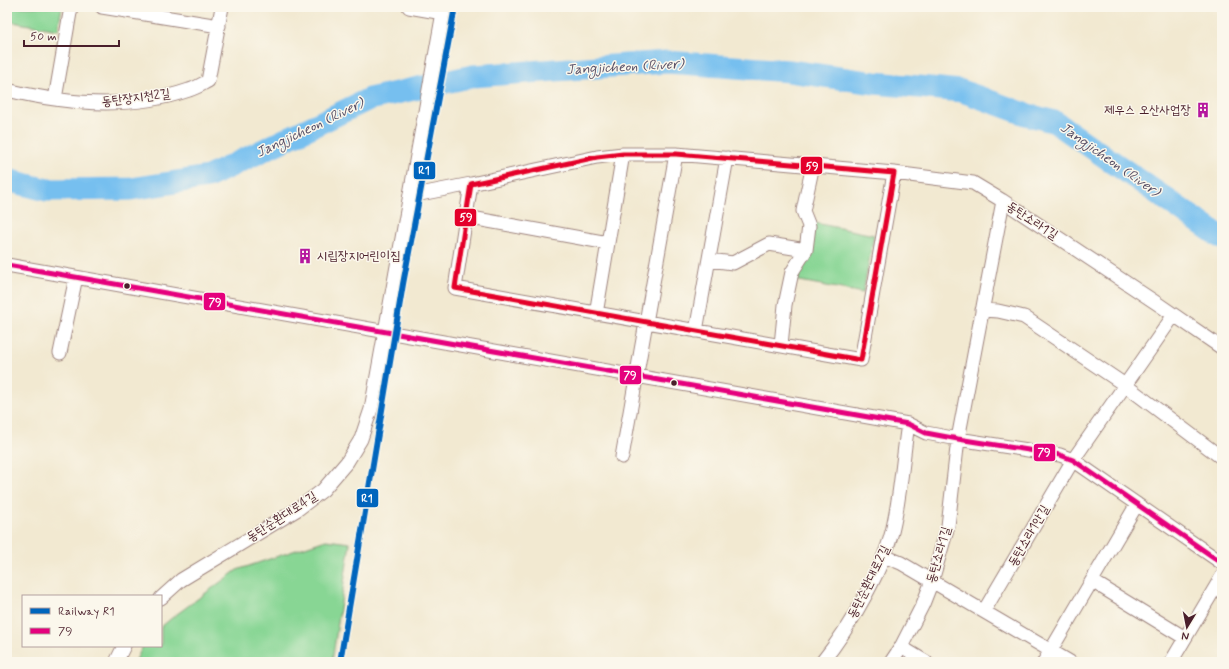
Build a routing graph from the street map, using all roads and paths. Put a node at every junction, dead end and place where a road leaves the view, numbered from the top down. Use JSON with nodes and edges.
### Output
{"nodes":[{"id":1,"x":71,"y":7,"type":"edge"},
{"id":2,"x":102,"y":7,"type":"edge"},
{"id":3,"x":222,"y":7,"type":"edge"},
{"id":4,"x":409,"y":7,"type":"edge"},
{"id":5,"x":444,"y":10,"type":"edge"},
{"id":6,"x":219,"y":26,"type":"junction"},
{"id":7,"x":7,"y":90,"type":"edge"},
{"id":8,"x":55,"y":99,"type":"junction"},
{"id":9,"x":623,"y":154,"type":"junction"},
{"id":10,"x":676,"y":154,"type":"junction"},
{"id":11,"x":726,"y":158,"type":"junction"},
{"id":12,"x":813,"y":165,"type":"junction"},
{"id":13,"x":894,"y":173,"type":"junction"},
{"id":14,"x":471,"y":184,"type":"junction"},
{"id":15,"x":410,"y":196,"type":"junction"},
{"id":16,"x":1003,"y":201,"type":"junction"},
{"id":17,"x":466,"y":217,"type":"junction"},
{"id":18,"x":608,"y":243,"type":"junction"},
{"id":19,"x":806,"y":250,"type":"junction"},
{"id":20,"x":709,"y":260,"type":"junction"},
{"id":21,"x":7,"y":265,"type":"edge"},
{"id":22,"x":76,"y":277,"type":"junction"},
{"id":23,"x":982,"y":310,"type":"junction"},
{"id":24,"x":596,"y":314,"type":"junction"},
{"id":25,"x":1174,"y":315,"type":"junction"},
{"id":26,"x":646,"y":322,"type":"junction"},
{"id":27,"x":696,"y":331,"type":"junction"},
{"id":28,"x":385,"y":332,"type":"junction"},
{"id":29,"x":781,"y":345,"type":"junction"},
{"id":30,"x":1222,"y":348,"type":"edge"},
{"id":31,"x":60,"y":353,"type":"dead end"},
{"id":32,"x":637,"y":376,"type":"junction"},
{"id":33,"x":1126,"y":384,"type":"junction"},
{"id":34,"x":908,"y":424,"type":"junction"},
{"id":35,"x":958,"y":439,"type":"junction"},
{"id":36,"x":622,"y":457,"type":"dead end"},
{"id":37,"x":1222,"y":458,"type":"edge"},
{"id":38,"x":1073,"y":460,"type":"junction"},
{"id":39,"x":1137,"y":504,"type":"junction"},
{"id":40,"x":884,"y":556,"type":"junction"},
{"id":41,"x":1222,"y":563,"type":"edge"},
{"id":42,"x":1222,"y":576,"type":"edge"},
{"id":43,"x":932,"y":581,"type":"junction"},
{"id":44,"x":1092,"y":581,"type":"junction"},
{"id":45,"x":162,"y":597,"type":"edge"},
{"id":46,"x":984,"y":612,"type":"junction"},
{"id":47,"x":1185,"y":638,"type":"junction"},
{"id":48,"x":124,"y":647,"type":"edge"},
{"id":49,"x":901,"y":647,"type":"junction"},
{"id":50,"x":1051,"y":650,"type":"junction"},
{"id":51,"x":116,"y":662,"type":"edge"},
{"id":52,"x":822,"y":662,"type":"edge"},
{"id":53,"x":891,"y":662,"type":"edge"},
{"id":54,"x":926,"y":662,"type":"edge"},
{"id":55,"x":1044,"y":662,"type":"edge"},
{"id":56,"x":1070,"y":662,"type":"edge"},
{"id":57,"x":1171,"y":662,"type":"edge"}],
"edges":[{"from":1,"to":8,"type":"street"},
{"from":2,"to":6,"type":"street"},
{"from":3,"to":6,"type":"street","name":"동탄장지천2길"},
{"from":4,"to":5,"type":"street"},
{"from":5,"to":15,"type":"street","name":"동탄순환대로4길"},
{"from":6,"to":8,"type":"street","name":"동탄장지천2길"},
{"from":7,"to":8,"type":"street","name":"동탄장지천2길"},
{"from":9,"to":10,"type":"street"},
{"from":9,"to":14,"type":"street"},
{"from":9,"to":18,"type":"street"},
{"from":10,"to":11,"type":"street"},
{"from":10,"to":26,"type":"street"},
{"from":11,"to":12,"type":"street"},
{"from":11,"to":20,"type":"street"},
{"from":12,"to":13,"type":"street"},
{"from":12,"to":19,"type":"street"},
{"from":13,"to":16,"type":"street"},
{"from":13,"to":29,"type":"street"},
{"from":14,"to":15,"type":"street"},
{"from":14,"to":17,"type":"street"},
{"from":15,"to":28,"type":"street","name":"동탄순환대로4길"},
{"from":16,"to":23,"type":"street","name":"동탄소라1길"},
{"from":16,"to":25,"type":"street","name":"동탄소라1길"},
{"from":17,"to":18,"type":"street"},
{"from":17,"to":24,"type":"street"},
{"from":18,"to":24,"type":"street"},
{"from":19,"to":20,"type":"street"},
{"from":19,"to":29,"type":"street"},
{"from":20,"to":27,"type":"street"},
{"from":21,"to":22,"type":"street"},
{"from":22,"to":28,"type":"street"},
{"from":22,"to":31,"type":"street"},
{"from":23,"to":33,"type":"street"},
{"from":23,"to":35,"type":"street","name":"동탄소라1길"},
{"from":24,"to":26,"type":"street"},
{"from":25,"to":30,"type":"street","name":"동탄소라1길"},
{"from":25,"to":33,"type":"street","name":"동탄소라1안길"},
{"from":26,"to":27,"type":"street"},
{"from":26,"to":32,"type":"street"},
{"from":27,"to":29,"type":"street"},
{"from":28,"to":32,"type":"street"},
{"from":28,"to":45,"type":"street","name":"동탄순환대로4길"},
{"from":32,"to":34,"type":"street"},
{"from":32,"to":36,"type":"street"},
{"from":33,"to":37,"type":"street"},
{"from":33,"to":38,"type":"street","name":"동탄소라1안길"},
{"from":34,"to":35,"type":"street"},
{"from":34,"to":40,"type":"street","name":"동탄순환대로2길"},
{"from":35,"to":38,"type":"street"},
{"from":35,"to":43,"type":"street","name":"동탄소라1길"},
{"from":38,"to":39,"type":"street"},
{"from":38,"to":46,"type":"street","name":"동탄소라1안길"},
{"from":39,"to":41,"type":"street"},
{"from":39,"to":44,"type":"street"},
{"from":40,"to":43,"type":"street"},
{"from":40,"to":52,"type":"street","name":"동탄순환대로2길"},
{"from":42,"to":47,"type":"street"},
{"from":43,"to":46,"type":"street"},
{"from":43,"to":49,"type":"street","name":"동탄소라1길"},
{"from":44,"to":47,"type":"street"},
{"from":44,"to":50,"type":"street"},
{"from":46,"to":50,"type":"street"},
{"from":47,"to":57,"type":"street"},
{"from":48,"to":51,"type":"street"},
{"from":49,"to":53,"type":"street","name":"동탄소라1길"},
{"from":49,"to":54,"type":"street"},
{"from":50,"to":55,"type":"street"},
{"from":50,"to":56,"type":"street"}]}
